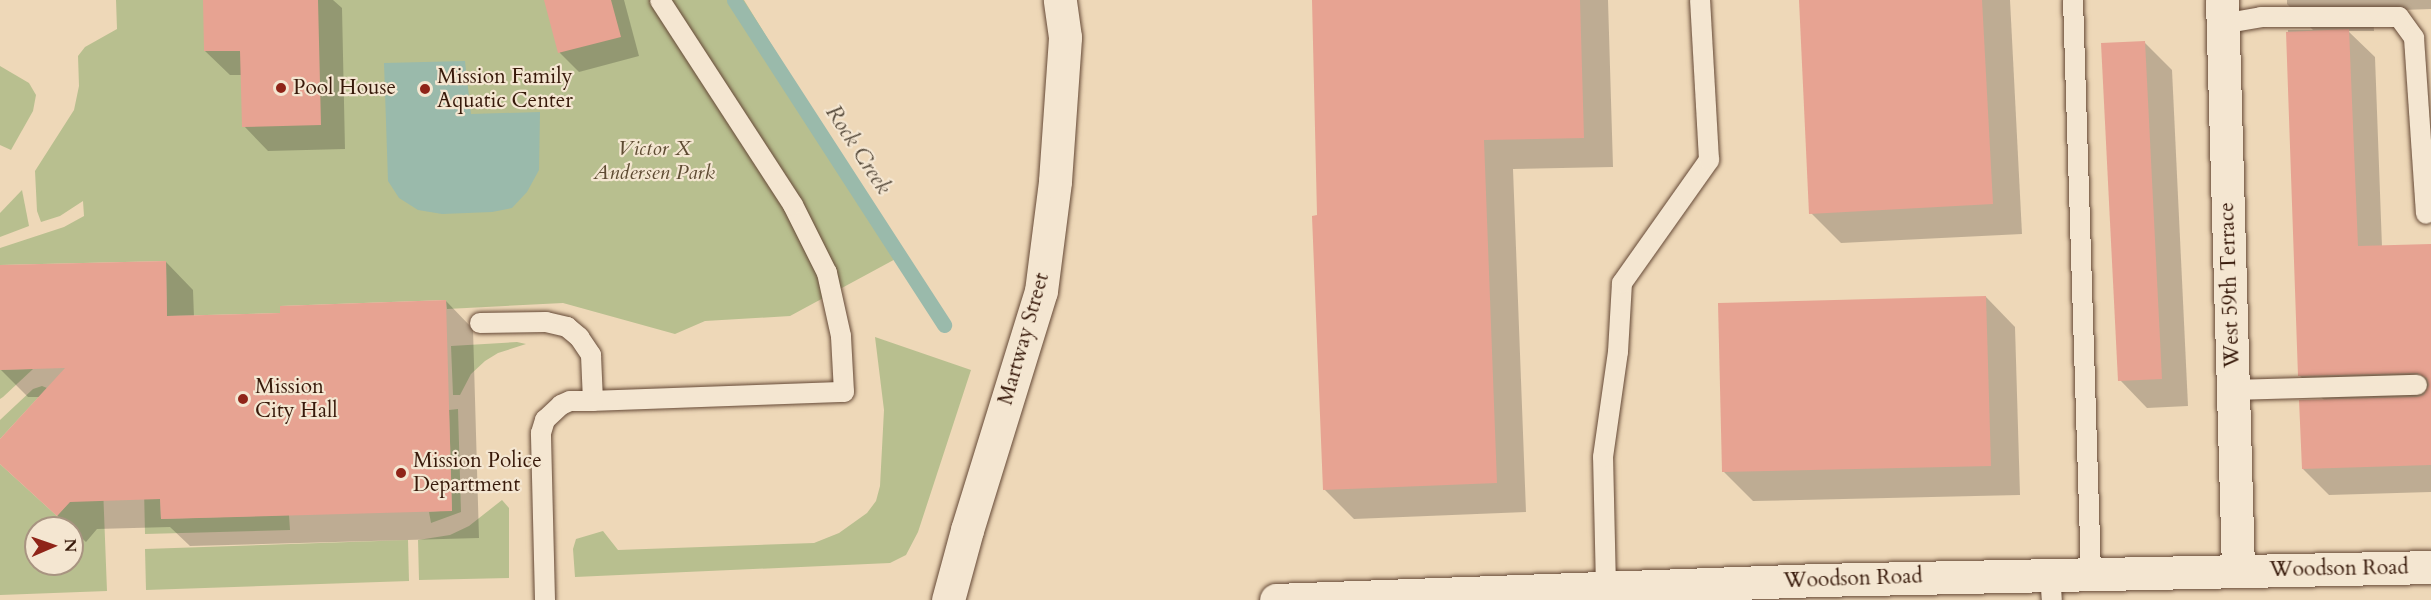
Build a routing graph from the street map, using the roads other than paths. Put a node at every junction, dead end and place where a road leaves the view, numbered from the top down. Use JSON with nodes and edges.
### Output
{"nodes":[{"id":1,"x":660,"y":0,"type":"edge"},
{"id":2,"x":1060,"y":0,"type":"edge"},
{"id":3,"x":1700,"y":0,"type":"edge"},
{"id":4,"x":2073,"y":0,"type":"edge"},
{"id":5,"x":2222,"y":12,"type":"edge"},
{"id":6,"x":2426,"y":214,"type":"dead end"},
{"id":7,"x":480,"y":323,"type":"dead end"},
{"id":8,"x":2417,"y":385,"type":"dead end"},
{"id":9,"x":2233,"y":390,"type":"junction"},
{"id":10,"x":593,"y":401,"type":"junction"},
{"id":11,"x":2431,"y":567,"type":"edge"},
{"id":12,"x":2238,"y":570,"type":"junction"},
{"id":13,"x":2091,"y":574,"type":"junction"},
{"id":14,"x":1606,"y":587,"type":"junction"},
{"id":15,"x":2051,"y":587,"type":"edge"},
{"id":16,"x":545,"y":600,"type":"edge"},
{"id":17,"x":948,"y":600,"type":"edge"},
{"id":18,"x":1276,"y":600,"type":"edge"}],
"edges":[{"from":1,"to":10,"type":"lane"},
{"from":2,"to":17,"type":"street","name":"Martway Street"},
{"from":3,"to":14,"type":"lane"},
{"from":4,"to":13,"type":"lane"},
{"from":5,"to":6,"type":"lane"},
{"from":5,"to":9,"type":"street","name":"West 59th Terrace"},
{"from":7,"to":10,"type":"lane"},
{"from":8,"to":9,"type":"lane"},
{"from":9,"to":12,"type":"street","name":"West 59th Terrace"},
{"from":10,"to":16,"type":"lane"},
{"from":11,"to":12,"type":"street","name":"Woodson Road"},
{"from":12,"to":13,"type":"street","name":"Woodson Road"},
{"from":13,"to":15,"type":"street","name":"Woodson Road"},
{"from":14,"to":15,"type":"street","name":"Woodson Road"},
{"from":14,"to":18,"type":"street","name":"Woodson Road"}]}
